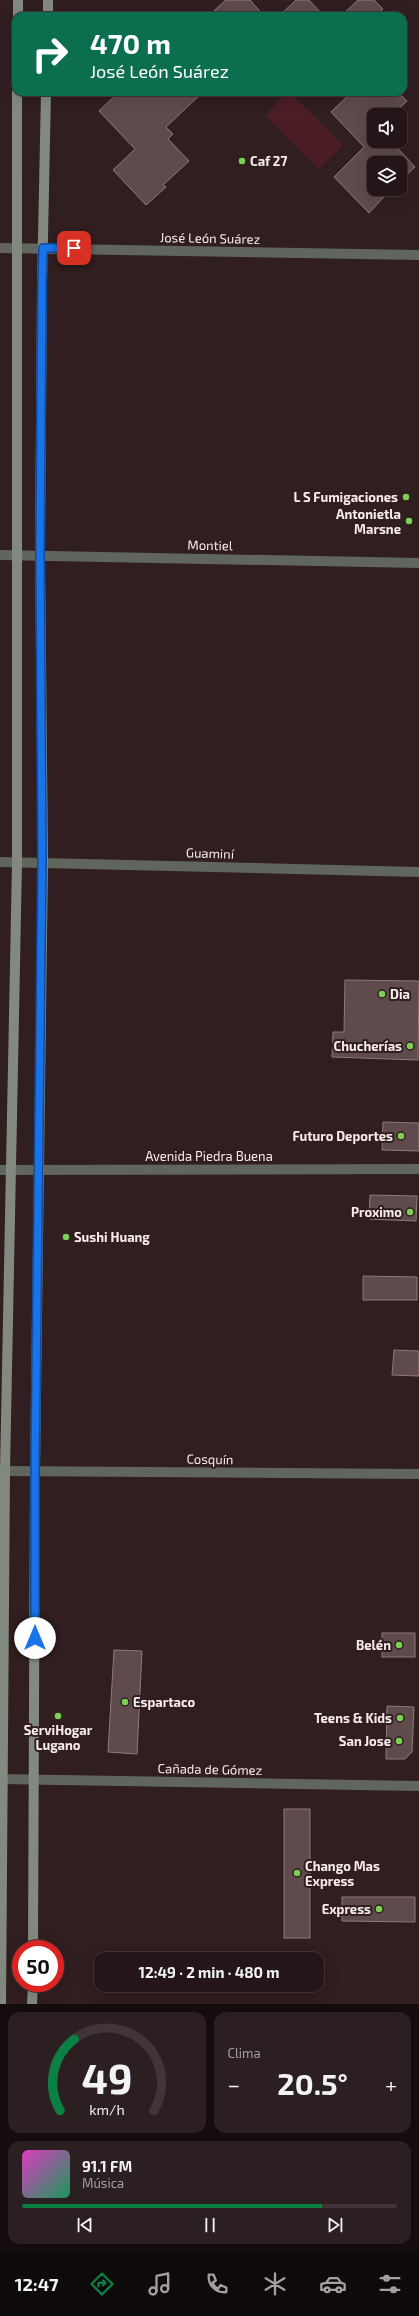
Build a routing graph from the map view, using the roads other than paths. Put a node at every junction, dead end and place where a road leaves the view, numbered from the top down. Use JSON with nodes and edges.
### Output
{"nodes":[{"id":1,"x":18,"y":0,"type":"edge"},
{"id":2,"x":48,"y":0,"type":"edge"},
{"id":3,"x":18,"y":12,"type":"edge"},
{"id":4,"x":48,"y":12,"type":"edge"},
{"id":5,"x":18,"y":96,"type":"edge"},
{"id":6,"x":46,"y":96,"type":"edge"},
{"id":7,"x":0,"y":248,"type":"edge"},
{"id":8,"x":17,"y":248,"type":"junction"},
{"id":9,"x":43,"y":248,"type":"junction"},
{"id":10,"x":419,"y":255,"type":"edge"},
{"id":11,"x":40,"y":554,"type":"junction"},
{"id":12,"x":0,"y":555,"type":"edge"},
{"id":13,"x":16,"y":555,"type":"junction"},
{"id":14,"x":419,"y":562,"type":"edge"},
{"id":15,"x":0,"y":862,"type":"edge"},
{"id":16,"x":17,"y":862,"type":"junction"},
{"id":17,"x":42,"y":862,"type":"junction"},
{"id":18,"x":419,"y":872,"type":"edge"},
{"id":19,"x":39,"y":1169,"type":"junction"},
{"id":20,"x":419,"y":1169,"type":"edge"},
{"id":21,"x":0,"y":1170,"type":"edge"},
{"id":22,"x":12,"y":1170,"type":"junction"},
{"id":23,"x":35,"y":1470,"type":"junction"},
{"id":24,"x":3,"y":1471,"type":"edge"},
{"id":25,"x":419,"y":1474,"type":"edge"},
{"id":26,"x":1,"y":1779,"type":"edge"},
{"id":27,"x":35,"y":1780,"type":"junction"},
{"id":28,"x":419,"y":1786,"type":"edge"},
{"id":29,"x":33,"y":1940,"type":"edge"},
{"id":30,"x":32,"y":1992,"type":"edge"},
{"id":31,"x":1,"y":2004,"type":"edge"},
{"id":32,"x":32,"y":2004,"type":"edge"}],
"edges":[{"from":1,"to":3,"type":"main road"},
{"from":2,"to":4,"type":"main road"},
{"from":5,"to":8,"type":"main road"},
{"from":6,"to":9,"type":"main road"},
{"from":7,"to":8,"type":"street","name":"José León Suárez"},
{"from":8,"to":9,"type":"street","name":"José León Suárez"},
{"from":8,"to":13,"type":"main road"},
{"from":9,"to":10,"type":"street","name":"José León Suárez"},
{"from":9,"to":11,"type":"main road"},
{"from":11,"to":13,"type":"street","name":"Montiel"},
{"from":11,"to":14,"type":"street","name":"Montiel"},
{"from":11,"to":17,"type":"main road"},
{"from":12,"to":13,"type":"street","name":"Montiel"},
{"from":13,"to":16,"type":"main road"},
{"from":15,"to":16,"type":"street","name":"Guaminí"},
{"from":16,"to":17,"type":"street","name":"Guaminí"},
{"from":16,"to":22,"type":"main road"},
{"from":17,"to":18,"type":"street","name":"Guaminí"},
{"from":17,"to":19,"type":"main road"},
{"from":19,"to":20,"type":"street","name":"Avenida Piedra Buena"},
{"from":19,"to":22,"type":"street","name":"Avenida Piedra Buena"},
{"from":19,"to":23,"type":"main road"},
{"from":21,"to":22,"type":"street","name":"Avenida Piedra Buena"},
{"from":22,"to":24,"type":"main road"},
{"from":23,"to":24,"type":"street","name":"Cosquín"},
{"from":23,"to":25,"type":"street","name":"Cosquín"},
{"from":23,"to":27,"type":"main road"},
{"from":24,"to":26,"type":"main road"},
{"from":26,"to":27,"type":"street","name":"Cañada de Gómez"},
{"from":26,"to":31,"type":"main road"},
{"from":27,"to":28,"type":"street","name":"Cañada de Gómez"},
{"from":27,"to":29,"type":"main road"},
{"from":30,"to":32,"type":"main road"}]}
